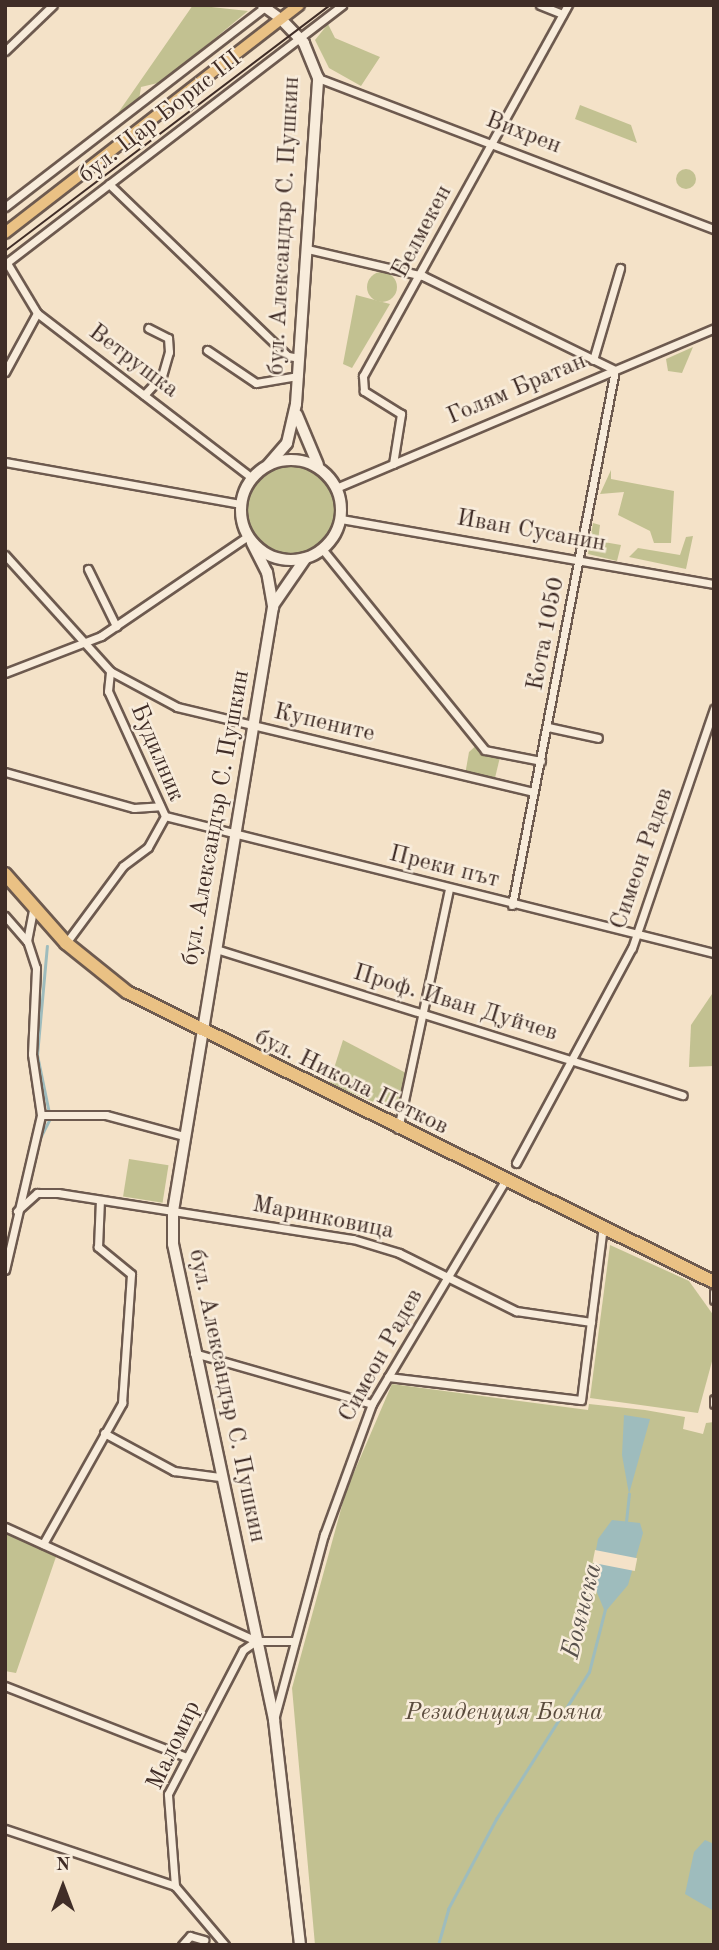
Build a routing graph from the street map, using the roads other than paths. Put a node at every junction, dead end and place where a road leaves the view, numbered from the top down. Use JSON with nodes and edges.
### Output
{"nodes":[{"id":1,"x":53,"y":5,"type":"edge"},
{"id":2,"x":299,"y":5,"type":"edge"},
{"id":3,"x":342,"y":5,"type":"edge"},
{"id":4,"x":540,"y":5,"type":"edge"},
{"id":5,"x":568,"y":5,"type":"edge"},
{"id":6,"x":264,"y":6,"type":"edge"},
{"id":7,"x":562,"y":14,"type":"junction"},
{"id":8,"x":281,"y":19,"type":"junction"},
{"id":9,"x":301,"y":38,"type":"junction"},
{"id":10,"x":5,"y":51,"type":"edge"},
{"id":11,"x":318,"y":78,"type":"junction"},
{"id":12,"x":491,"y":143,"type":"junction"},
{"id":13,"x":109,"y":184,"type":"junction"},
{"id":14,"x":5,"y":207,"type":"edge"},
{"id":15,"x":714,"y":229,"type":"edge"},
{"id":16,"x":5,"y":233,"type":"edge"},
{"id":17,"x":307,"y":249,"type":"junction"},
{"id":18,"x":6,"y":263,"type":"edge"},
{"id":19,"x":620,"y":268,"type":"dead end"},
{"id":20,"x":423,"y":276,"type":"junction"},
{"id":21,"x":37,"y":313,"type":"junction"},
{"id":22,"x":148,"y":328,"type":"dead end"},
{"id":23,"x":714,"y":328,"type":"edge"},
{"id":24,"x":207,"y":350,"type":"dead end"},
{"id":25,"x":299,"y":358,"type":"junction"},
{"id":26,"x":593,"y":360,"type":"junction"},
{"id":27,"x":615,"y":370,"type":"junction"},
{"id":28,"x":5,"y":372,"type":"edge"},
{"id":29,"x":298,"y":376,"type":"junction"},
{"id":30,"x":144,"y":396,"type":"junction"},
{"id":31,"x":296,"y":404,"type":"junction"},
{"id":32,"x":5,"y":463,"type":"edge"},
{"id":33,"x":393,"y":464,"type":"junction"},
{"id":34,"x":268,"y":465,"type":"junction"},
{"id":35,"x":323,"y":472,"type":"junction"},
{"id":36,"x":252,"y":478,"type":"junction"},
{"id":37,"x":336,"y":488,"type":"junction"},
{"id":38,"x":241,"y":505,"type":"junction"},
{"id":39,"x":341,"y":519,"type":"junction"},
{"id":40,"x":250,"y":540,"type":"junction"},
{"id":41,"x":323,"y":550,"type":"junction"},
{"id":42,"x":5,"y":555,"type":"edge"},
{"id":43,"x":306,"y":559,"type":"junction"},
{"id":44,"x":582,"y":560,"type":"junction"},
{"id":45,"x":88,"y":569,"type":"dead end"},
{"id":46,"x":714,"y":584,"type":"edge"},
{"id":47,"x":273,"y":607,"type":"junction"},
{"id":48,"x":116,"y":626,"type":"junction"},
{"id":49,"x":82,"y":645,"type":"junction"},
{"id":50,"x":110,"y":671,"type":"junction"},
{"id":51,"x":5,"y":673,"type":"edge"},
{"id":52,"x":714,"y":709,"type":"edge"},
{"id":53,"x":548,"y":727,"type":"junction"},
{"id":54,"x":253,"y":728,"type":"junction"},
{"id":55,"x":598,"y":738,"type":"dead end"},
{"id":56,"x":541,"y":761,"type":"junction"},
{"id":57,"x":5,"y":772,"type":"edge"},
{"id":58,"x":534,"y":792,"type":"junction"},
{"id":59,"x":160,"y":806,"type":"junction"},
{"id":60,"x":164,"y":816,"type":"junction"},
{"id":61,"x":236,"y":835,"type":"junction"},
{"id":62,"x":5,"y":874,"type":"edge"},
{"id":63,"x":449,"y":890,"type":"junction"},
{"id":64,"x":512,"y":905,"type":"junction"},
{"id":65,"x":33,"y":910,"type":"junction"},
{"id":66,"x":5,"y":916,"type":"edge"},
{"id":67,"x":635,"y":936,"type":"junction"},
{"id":68,"x":27,"y":941,"type":"junction"},
{"id":69,"x":66,"y":943,"type":"junction"},
{"id":70,"x":216,"y":949,"type":"junction"},
{"id":71,"x":714,"y":953,"type":"edge"},
{"id":72,"x":424,"y":1014,"type":"junction"},
{"id":73,"x":202,"y":1034,"type":"junction"},
{"id":74,"x":574,"y":1062,"type":"junction"},
{"id":75,"x":683,"y":1095,"type":"dead end"},
{"id":76,"x":41,"y":1115,"type":"junction"},
{"id":77,"x":398,"y":1129,"type":"junction"},
{"id":78,"x":184,"y":1136,"type":"junction"},
{"id":79,"x":516,"y":1163,"type":"dead end"},
{"id":80,"x":505,"y":1181,"type":"junction"},
{"id":81,"x":22,"y":1191,"type":"junction"},
{"id":82,"x":37,"y":1193,"type":"junction"},
{"id":83,"x":100,"y":1200,"type":"junction"},
{"id":84,"x":17,"y":1211,"type":"junction"},
{"id":85,"x":173,"y":1211,"type":"junction"},
{"id":86,"x":5,"y":1220,"type":"edge"},
{"id":87,"x":15,"y":1220,"type":"junction"},
{"id":88,"x":603,"y":1227,"type":"junction"},
{"id":89,"x":5,"y":1270,"type":"edge"},
{"id":90,"x":447,"y":1278,"type":"junction"},
{"id":91,"x":714,"y":1282,"type":"edge"},
{"id":92,"x":714,"y":1292,"type":"edge"},
{"id":93,"x":714,"y":1300,"type":"edge"},
{"id":94,"x":591,"y":1322,"type":"junction"},
{"id":95,"x":194,"y":1353,"type":"junction"},
{"id":96,"x":388,"y":1377,"type":"junction"},
{"id":97,"x":372,"y":1404,"type":"junction"},
{"id":98,"x":104,"y":1433,"type":"junction"},
{"id":99,"x":220,"y":1477,"type":"junction"},
{"id":100,"x":5,"y":1527,"type":"edge"},
{"id":101,"x":43,"y":1544,"type":"junction"},
{"id":102,"x":256,"y":1641,"type":"junction"},
{"id":103,"x":294,"y":1641,"type":"junction"},
{"id":104,"x":5,"y":1686,"type":"edge"},
{"id":105,"x":274,"y":1720,"type":"junction"},
{"id":106,"x":186,"y":1757,"type":"junction"},
{"id":107,"x":5,"y":1829,"type":"edge"},
{"id":108,"x":175,"y":1886,"type":"junction"},
{"id":109,"x":207,"y":1931,"type":"junction"},
{"id":110,"x":203,"y":1943,"type":"edge"},
{"id":111,"x":181,"y":1945,"type":"edge"},
{"id":112,"x":225,"y":1945,"type":"edge"},
{"id":113,"x":300,"y":1945,"type":"edge"}],
"edges":[{"from":1,"to":10,"type":"street"},
{"from":2,"to":8,"type":"main road","name":"бул. Цар Борис III"},
{"from":3,"to":9,"type":"street","name":"бул. Цар Борис III"},
{"from":4,"to":7,"type":"street"},
{"from":5,"to":7,"type":"street","name":"Белмекен"},
{"from":6,"to":8,"type":"street"},
{"from":6,"to":14,"type":"street","name":"бул. Цар Борис III"},
{"from":7,"to":12,"type":"street","name":"Белмекен"},
{"from":8,"to":9,"type":"main road","name":"бул. Александър С. Пушкин"},
{"from":8,"to":16,"type":"main road","name":"бул. Цар Борис III"},
{"from":9,"to":11,"type":"main road","name":"бул. Александър С. Пушкин"},
{"from":9,"to":13,"type":"street","name":"бул. Цар Борис III"},
{"from":11,"to":12,"type":"street","name":"Вихрен"},
{"from":11,"to":17,"type":"main road","name":"бул. Александър С. Пушкин"},
{"from":12,"to":15,"type":"street","name":"Вихрен"},
{"from":12,"to":20,"type":"street","name":"Белмекен"},
{"from":13,"to":18,"type":"street","name":"бул. Цар Борис III"},
{"from":13,"to":25,"type":"street"},
{"from":17,"to":20,"type":"street"},
{"from":17,"to":25,"type":"main road","name":"бул. Александър С. Пушкин"},
{"from":18,"to":21,"type":"street","name":"Ветрушка"},
{"from":19,"to":26,"type":"street"},
{"from":20,"to":26,"type":"street"},
{"from":20,"to":33,"type":"street","name":"Белмекен"},
{"from":21,"to":28,"type":"street"},
{"from":21,"to":30,"type":"street","name":"Ветрушка"},
{"from":22,"to":30,"type":"street"},
{"from":23,"to":27,"type":"street","name":"Голям Братан"},
{"from":24,"to":29,"type":"street"},
{"from":25,"to":29,"type":"main road","name":"бул. Александър С. Пушкин"},
{"from":26,"to":27,"type":"street"},
{"from":27,"to":33,"type":"street","name":"Голям Братан"},
{"from":27,"to":44,"type":"street","name":"Кота 1050"},
{"from":29,"to":31,"type":"main road","name":"бул. Александър С. Пушкин"},
{"from":30,"to":36,"type":"street","name":"Ветрушка"},
{"from":31,"to":34,"type":"main road","name":"бул. Александър С. Пушкин"},
{"from":31,"to":35,"type":"main road","name":"бул. Александър С. Пушкин"},
{"from":32,"to":38,"type":"street"},
{"from":33,"to":37,"type":"street","name":"Голям Братан"},
{"from":34,"to":35,"type":"main road"},
{"from":34,"to":36,"type":"main road"},
{"from":35,"to":37,"type":"main road"},
{"from":36,"to":38,"type":"main road"},
{"from":37,"to":39,"type":"main road"},
{"from":38,"to":40,"type":"main road"},
{"from":39,"to":41,"type":"main road"},
{"from":39,"to":44,"type":"street","name":"Иван Сусанин"},
{"from":40,"to":43,"type":"main road"},
{"from":40,"to":47,"type":"main road","name":"бул. Александър С. Пушкин"},
{"from":40,"to":48,"type":"street"},
{"from":41,"to":43,"type":"main road"},
{"from":41,"to":56,"type":"street"},
{"from":42,"to":49,"type":"street"},
{"from":43,"to":47,"type":"main road","name":"бул. Александър С. Пушкин"},
{"from":44,"to":46,"type":"street","name":"Иван Сусанин"},
{"from":44,"to":53,"type":"street","name":"Кота 1050"},
{"from":45,"to":48,"type":"street"},
{"from":47,"to":54,"type":"main road","name":"бул. Александър С. Пушкин"},
{"from":48,"to":49,"type":"street"},
{"from":49,"to":50,"type":"street","name":"Купените"},
{"from":49,"to":51,"type":"street"},
{"from":50,"to":54,"type":"street","name":"Купените"},
{"from":50,"to":59,"type":"street","name":"Будилник"},
{"from":52,"to":67,"type":"street","name":"Симеон Радев"},
{"from":53,"to":55,"type":"street"},
{"from":53,"to":56,"type":"street","name":"Кота 1050"},
{"from":54,"to":58,"type":"street","name":"Купените"},
{"from":54,"to":61,"type":"main road","name":"бул. Александър С. Пушкин"},
{"from":56,"to":58,"type":"street","name":"Кота 1050"},
{"from":57,"to":59,"type":"street"},
{"from":58,"to":64,"type":"street","name":"Кота 1050"},
{"from":59,"to":60,"type":"street","name":"Будилник"},
{"from":60,"to":61,"type":"street","name":"Преки път"},
{"from":60,"to":69,"type":"street","name":"Будилник"},
{"from":61,"to":63,"type":"street","name":"Преки път"},
{"from":61,"to":70,"type":"main road","name":"бул. Александър С. Пушкин"},
{"from":62,"to":65,"type":"highway","name":"бул. Никола Петков"},
{"from":63,"to":64,"type":"street","name":"Преки път"},
{"from":63,"to":72,"type":"street"},
{"from":64,"to":67,"type":"street","name":"Преки път"},
{"from":65,"to":68,"type":"street"},
{"from":65,"to":69,"type":"highway","name":"бул. Никола Петков"},
{"from":66,"to":68,"type":"street"},
{"from":67,"to":71,"type":"street","name":"Преки път"},
{"from":67,"to":74,"type":"street","name":"Симеон Радев"},
{"from":68,"to":76,"type":"street"},
{"from":69,"to":73,"type":"highway","name":"бул. Никола Петков"},
{"from":70,"to":72,"type":"street","name":"Проф. Иван Дуйчев"},
{"from":70,"to":73,"type":"main road","name":"бул. Александър С. Пушкин"},
{"from":72,"to":74,"type":"street","name":"Проф. Иван Дуйчев"},
{"from":72,"to":77,"type":"street"},
{"from":73,"to":77,"type":"highway","name":"бул. Никола Петков"},
{"from":73,"to":78,"type":"main road","name":"бул. Александър С. Пушкин"},
{"from":74,"to":75,"type":"street","name":"Проф. Иван Дуйчев"},
{"from":74,"to":79,"type":"street","name":"Симеон Радев"},
{"from":76,"to":78,"type":"street"},
{"from":76,"to":81,"type":"street"},
{"from":77,"to":80,"type":"highway","name":"бул. Никола Петков"},
{"from":78,"to":85,"type":"main road","name":"бул. Александър С. Пушкин"},
{"from":80,"to":88,"type":"highway","name":"бул. Никола Петков"},
{"from":80,"to":90,"type":"street","name":"Симеон Радев"},
{"from":81,"to":82,"type":"street","name":"Маринковица"},
{"from":81,"to":84,"type":"street"},
{"from":82,"to":83,"type":"street","name":"Маринковица"},
{"from":82,"to":84,"type":"street"},
{"from":83,"to":85,"type":"street","name":"Маринковица"},
{"from":83,"to":98,"type":"street"},
{"from":84,"to":87,"type":"street"},
{"from":85,"to":90,"type":"street","name":"Маринковица"},
{"from":85,"to":95,"type":"main road","name":"бул. Александър С. Пушкин"},
{"from":86,"to":87,"type":"street"},
{"from":87,"to":89,"type":"street"},
{"from":88,"to":91,"type":"highway","name":"бул. Никола Петков"},
{"from":88,"to":94,"type":"street"},
{"from":90,"to":94,"type":"street","name":"Маринковица"},
{"from":90,"to":96,"type":"street","name":"Симеон Радев"},
{"from":92,"to":93,"type":"street"},
{"from":94,"to":96,"type":"street"},
{"from":95,"to":97,"type":"street"},
{"from":95,"to":99,"type":"main road","name":"бул. Александър С. Пушкин"},
{"from":96,"to":97,"type":"street","name":"Симеон Радев"},
{"from":97,"to":103,"type":"street","name":"Симеон Радев"},
{"from":98,"to":99,"type":"street"},
{"from":98,"to":101,"type":"street"},
{"from":99,"to":102,"type":"main road","name":"бул. Александър С. Пушкин"},
{"from":100,"to":101,"type":"street"},
{"from":101,"to":102,"type":"street"},
{"from":102,"to":103,"type":"street"},
{"from":102,"to":105,"type":"main road","name":"бул. Александър С. Пушкин"},
{"from":102,"to":106,"type":"street","name":"Маломир"},
{"from":103,"to":105,"type":"street","name":"Симеон Радев"},
{"from":104,"to":106,"type":"street"},
{"from":105,"to":113,"type":"main road","name":"бул. Александър С. Пушкин"},
{"from":106,"to":108,"type":"street","name":"Маломир"},
{"from":107,"to":108,"type":"street"},
{"from":108,"to":109,"type":"street"},
{"from":109,"to":110,"type":"street"},
{"from":109,"to":112,"type":"street"},
{"from":110,"to":111,"type":"street"}]}
